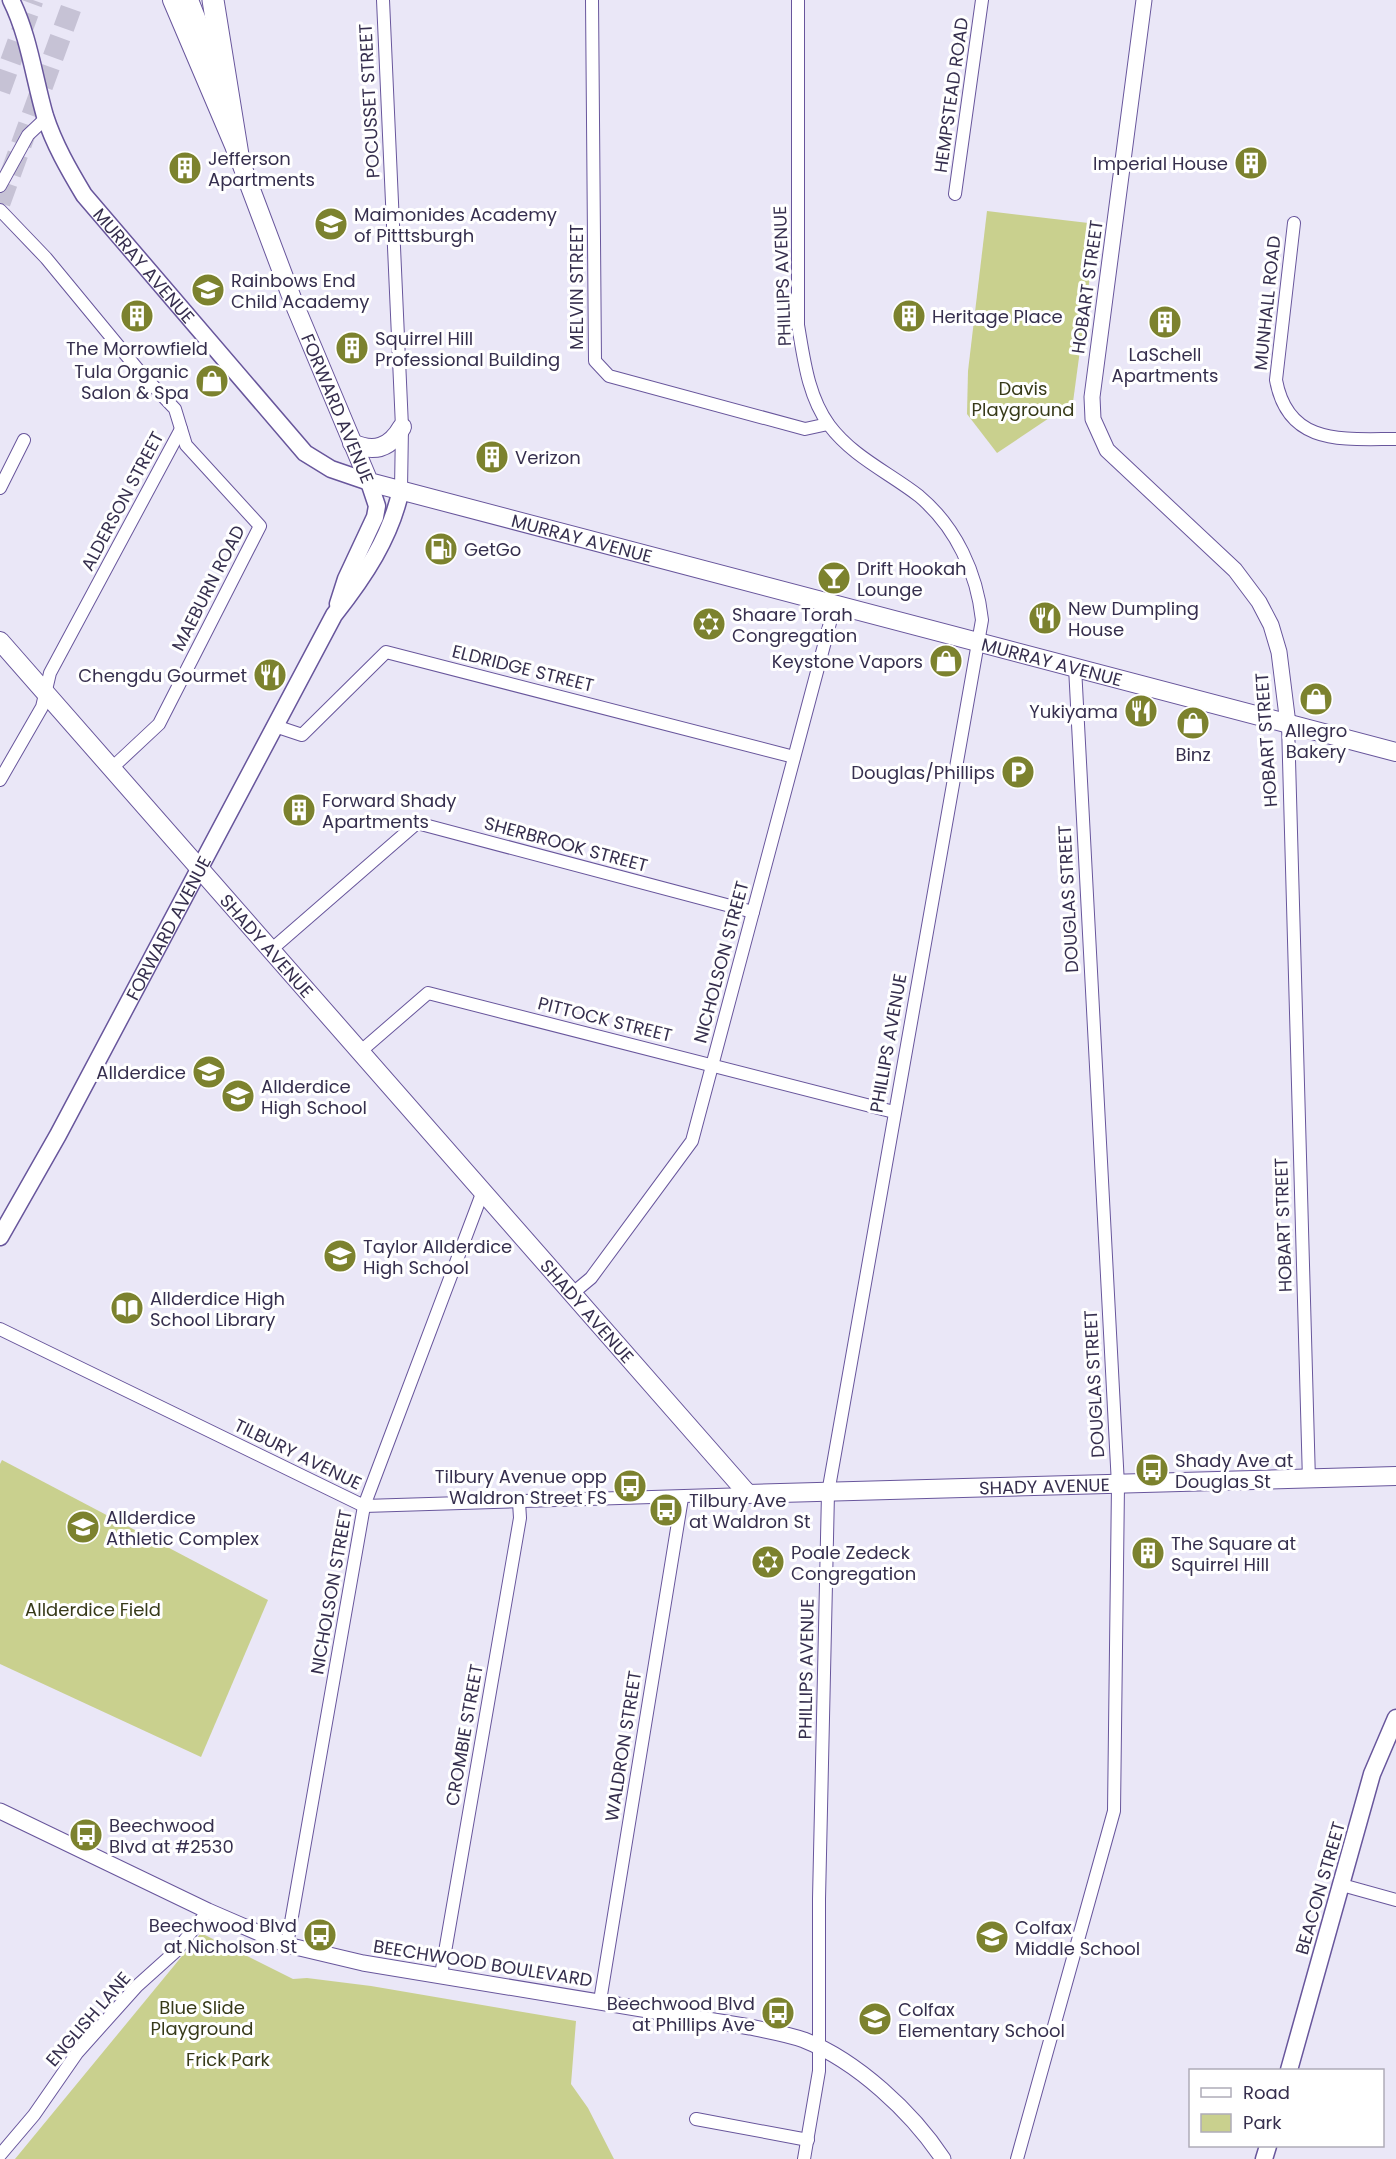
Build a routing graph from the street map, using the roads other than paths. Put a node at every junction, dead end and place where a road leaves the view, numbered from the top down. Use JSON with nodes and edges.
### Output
{"nodes":[{"id":1,"x":11,"y":0,"type":"edge"},
{"id":2,"x":172,"y":0,"type":"edge"},
{"id":3,"x":189,"y":0,"type":"edge"},
{"id":4,"x":213,"y":0,"type":"edge"},
{"id":5,"x":383,"y":0,"type":"edge"},
{"id":6,"x":592,"y":0,"type":"edge"},
{"id":7,"x":798,"y":0,"type":"edge"},
{"id":8,"x":982,"y":0,"type":"edge"},
{"id":9,"x":1144,"y":0,"type":"edge"},
{"id":10,"x":46,"y":118,"type":"junction"},
{"id":11,"x":238,"y":155,"type":"junction"},
{"id":12,"x":0,"y":186,"type":"edge"},
{"id":13,"x":955,"y":194,"type":"dead end"},
{"id":14,"x":0,"y":210,"type":"edge"},
{"id":15,"x":1294,"y":223,"type":"dead end"},
{"id":16,"x":828,"y":424,"type":"junction"},
{"id":17,"x":402,"y":427,"type":"junction"},
{"id":18,"x":181,"y":429,"type":"junction"},
{"id":19,"x":1396,"y":439,"type":"edge"},
{"id":20,"x":24,"y":440,"type":"dead end"},
{"id":21,"x":352,"y":442,"type":"junction"},
{"id":22,"x":369,"y":482,"type":"junction"},
{"id":23,"x":0,"y":488,"type":"edge"},
{"id":24,"x":401,"y":489,"type":"junction"},
{"id":25,"x":375,"y":517,"type":"junction"},
{"id":26,"x":835,"y":604,"type":"junction"},
{"id":27,"x":334,"y":615,"type":"junction"},
{"id":28,"x":979,"y":640,"type":"junction"},
{"id":29,"x":0,"y":641,"type":"edge"},
{"id":30,"x":1075,"y":667,"type":"junction"},
{"id":31,"x":46,"y":692,"type":"junction"},
{"id":32,"x":1288,"y":724,"type":"junction"},
{"id":33,"x":274,"y":726,"type":"junction"},
{"id":34,"x":1396,"y":752,"type":"edge"},
{"id":35,"x":794,"y":757,"type":"junction"},
{"id":36,"x":112,"y":767,"type":"junction"},
{"id":37,"x":0,"y":780,"type":"edge"},
{"id":38,"x":199,"y":866,"type":"junction"},
{"id":39,"x":753,"y":912,"type":"junction"},
{"id":40,"x":272,"y":949,"type":"junction"},
{"id":41,"x":361,"y":1051,"type":"junction"},
{"id":42,"x":712,"y":1065,"type":"junction"},
{"id":43,"x":894,"y":1112,"type":"junction"},
{"id":44,"x":483,"y":1191,"type":"junction"},
{"id":45,"x":0,"y":1237,"type":"edge"},
{"id":46,"x":573,"y":1293,"type":"junction"},
{"id":47,"x":0,"y":1329,"type":"edge"},
{"id":48,"x":1396,"y":1476,"type":"edge"},
{"id":49,"x":1309,"y":1481,"type":"junction"},
{"id":50,"x":1118,"y":1485,"type":"junction"},
{"id":51,"x":828,"y":1493,"type":"junction"},
{"id":52,"x":748,"y":1494,"type":"junction"},
{"id":53,"x":682,"y":1498,"type":"junction"},
{"id":54,"x":519,"y":1502,"type":"junction"},
{"id":55,"x":364,"y":1506,"type":"junction"},
{"id":56,"x":1396,"y":1718,"type":"edge"},
{"id":57,"x":0,"y":1811,"type":"edge"},
{"id":58,"x":1342,"y":1885,"type":"junction"},
{"id":59,"x":1396,"y":1900,"type":"edge"},
{"id":60,"x":208,"y":1911,"type":"junction"},
{"id":61,"x":287,"y":1945,"type":"junction"},
{"id":62,"x":441,"y":1975,"type":"junction"},
{"id":63,"x":600,"y":2001,"type":"junction"},
{"id":64,"x":819,"y":2048,"type":"junction"},
{"id":65,"x":1289,"y":2069,"type":"edge"},
{"id":66,"x":696,"y":2120,"type":"dead end"},
{"id":67,"x":808,"y":2140,"type":"junction"},
{"id":68,"x":0,"y":2155,"type":"edge"},
{"id":69,"x":804,"y":2159,"type":"edge"},
{"id":70,"x":943,"y":2159,"type":"edge"},
{"id":71,"x":1017,"y":2159,"type":"edge"}],
"edges":[{"from":1,"to":10,"type":"main road","name":"MURRAY AVENUE"},
{"from":2,"to":11,"type":"main road","name":"FORWARD AVENUE"},
{"from":3,"to":11,"type":"main road"},
{"from":4,"to":11,"type":"highway"},
{"from":5,"to":17,"type":"street","name":"POCUSSET STREET"},
{"from":6,"to":16,"type":"street","name":"MELVIN STREET"},
{"from":7,"to":16,"type":"street","name":"PHILLIPS AVENUE"},
{"from":8,"to":13,"type":"street","name":"HEMPSTEAD ROAD"},
{"from":9,"to":32,"type":"street","name":"HOBART STREET"},
{"from":10,"to":12,"type":"street"},
{"from":10,"to":22,"type":"main road","name":"MURRAY AVENUE"},
{"from":11,"to":21,"type":"main road","name":"FORWARD AVENUE"},
{"from":14,"to":18,"type":"street","name":"ALDERSON STREET"},
{"from":15,"to":19,"type":"street","name":"MUNHALL ROAD"},
{"from":16,"to":28,"type":"street","name":"PHILLIPS AVENUE"},
{"from":17,"to":21,"type":"main road"},
{"from":17,"to":24,"type":"street","name":"POCUSSET STREET"},
{"from":18,"to":31,"type":"street","name":"ALDERSON STREET"},
{"from":18,"to":36,"type":"street","name":"MAEBURN ROAD"},
{"from":20,"to":23,"type":"street"},
{"from":21,"to":22,"type":"main road","name":"FORWARD AVENUE"},
{"from":22,"to":24,"type":"main road","name":"MURRAY AVENUE"},
{"from":22,"to":25,"type":"main road","name":"FORWARD AVENUE"},
{"from":24,"to":25,"type":"main road","name":"FORWARD AVENUE"},
{"from":24,"to":26,"type":"main road","name":"MURRAY AVENUE"},
{"from":24,"to":27,"type":"main road","name":"FORWARD AVENUE"},
{"from":25,"to":27,"type":"main road","name":"FORWARD AVENUE"},
{"from":26,"to":28,"type":"main road","name":"MURRAY AVENUE"},
{"from":26,"to":35,"type":"street","name":"NICHOLSON STREET"},
{"from":27,"to":33,"type":"main road","name":"FORWARD AVENUE"},
{"from":28,"to":30,"type":"main road","name":"MURRAY AVENUE"},
{"from":28,"to":43,"type":"street","name":"PHILLIPS AVENUE"},
{"from":29,"to":31,"type":"main road","name":"SHADY AVENUE"},
{"from":30,"to":32,"type":"main road","name":"MURRAY AVENUE"},
{"from":30,"to":50,"type":"street","name":"DOUGLAS STREET"},
{"from":31,"to":36,"type":"main road","name":"SHADY AVENUE"},
{"from":31,"to":37,"type":"street","name":"ALDERSON STREET"},
{"from":32,"to":34,"type":"main road","name":"MURRAY AVENUE"},
{"from":32,"to":49,"type":"street","name":"HOBART STREET"},
{"from":33,"to":35,"type":"street","name":"ELDRIDGE STREET"},
{"from":33,"to":38,"type":"main road","name":"FORWARD AVENUE"},
{"from":35,"to":39,"type":"street","name":"NICHOLSON STREET"},
{"from":36,"to":38,"type":"main road","name":"SHADY AVENUE"},
{"from":38,"to":40,"type":"main road","name":"SHADY AVENUE"},
{"from":38,"to":45,"type":"main road","name":"FORWARD AVENUE"},
{"from":39,"to":40,"type":"street","name":"SHERBROOK STREET"},
{"from":39,"to":42,"type":"street","name":"NICHOLSON STREET"},
{"from":40,"to":41,"type":"main road","name":"SHADY AVENUE"},
{"from":41,"to":42,"type":"street","name":"PITTOCK STREET"},
{"from":41,"to":44,"type":"main road","name":"SHADY AVENUE"},
{"from":42,"to":43,"type":"street","name":"PITTOCK STREET"},
{"from":42,"to":46,"type":"street","name":"NICHOLSON STREET"},
{"from":43,"to":51,"type":"street","name":"PHILLIPS AVENUE"},
{"from":44,"to":46,"type":"main road","name":"SHADY AVENUE"},
{"from":44,"to":55,"type":"street","name":"NICHOLSON STREET"},
{"from":46,"to":52,"type":"main road","name":"SHADY AVENUE"},
{"from":47,"to":55,"type":"street","name":"TILBURY AVENUE"},
{"from":48,"to":49,"type":"main road","name":"SHADY AVENUE"},
{"from":49,"to":50,"type":"main road","name":"SHADY AVENUE"},
{"from":50,"to":51,"type":"main road","name":"SHADY AVENUE"},
{"from":50,"to":71,"type":"street","name":"DOUGLAS STREET"},
{"from":51,"to":52,"type":"main road","name":"SHADY AVENUE"},
{"from":51,"to":64,"type":"street","name":"PHILLIPS AVENUE"},
{"from":52,"to":53,"type":"street","name":"TILBURY AVENUE"},
{"from":53,"to":54,"type":"street","name":"TILBURY AVENUE"},
{"from":53,"to":63,"type":"street","name":"WALDRON STREET"},
{"from":54,"to":55,"type":"street","name":"TILBURY AVENUE"},
{"from":54,"to":62,"type":"street","name":"CROMBIE STREET"},
{"from":55,"to":61,"type":"street","name":"NICHOLSON STREET"},
{"from":56,"to":58,"type":"main road","name":"BEACON STREET"},
{"from":57,"to":60,"type":"street","name":"BEECHWOOD BOULEVARD"},
{"from":58,"to":59,"type":"street"},
{"from":58,"to":65,"type":"main road","name":"BEACON STREET"},
{"from":60,"to":61,"type":"street","name":"BEECHWOOD BOULEVARD"},
{"from":60,"to":68,"type":"street","name":"ENGLISH LANE"},
{"from":61,"to":62,"type":"street","name":"BEECHWOOD BOULEVARD"},
{"from":62,"to":63,"type":"street","name":"BEECHWOOD BOULEVARD"},
{"from":63,"to":64,"type":"street","name":"BEECHWOOD BOULEVARD"},
{"from":64,"to":67,"type":"street","name":"PHILLIPS AVENUE"},
{"from":64,"to":70,"type":"street","name":"BEECHWOOD BOULEVARD"},
{"from":66,"to":67,"type":"street"},
{"from":67,"to":69,"type":"street","name":"PHILLIPS AVENUE"}]}
